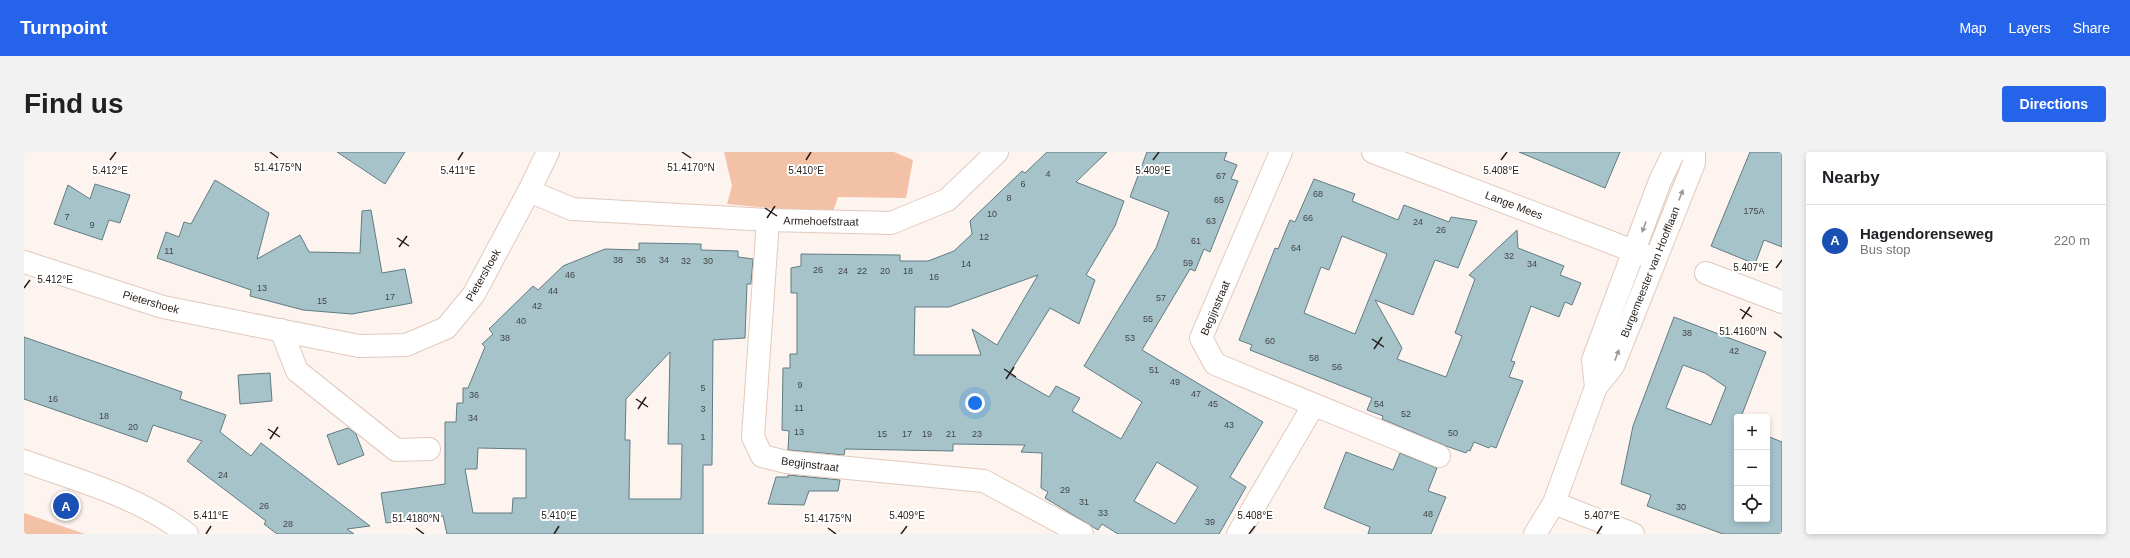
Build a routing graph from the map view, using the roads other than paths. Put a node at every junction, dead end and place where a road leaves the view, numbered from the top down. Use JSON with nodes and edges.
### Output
{"nodes":[{"id":1,"x":548,"y":152,"type":"edge"},
{"id":2,"x":997,"y":152,"type":"edge"},
{"id":3,"x":1281,"y":152,"type":"edge"},
{"id":4,"x":1373,"y":152,"type":"edge"},
{"id":5,"x":1674,"y":152,"type":"edge"},
{"id":6,"x":1694,"y":152,"type":"edge"},
{"id":7,"x":529,"y":192,"type":"junction"},
{"id":8,"x":768,"y":220,"type":"junction"},
{"id":9,"x":1634,"y":251,"type":"junction"},
{"id":10,"x":1655,"y":260,"type":"junction"},
{"id":11,"x":24,"y":262,"type":"edge"},
{"id":12,"x":1706,"y":273,"type":"dead end"},
{"id":13,"x":1782,"y":302,"type":"edge"},
{"id":14,"x":281,"y":330,"type":"junction"},
{"id":15,"x":1596,"y":387,"type":"junction"},
{"id":16,"x":1313,"y":406,"type":"junction"},
{"id":17,"x":429,"y":448,"type":"dead end"},
{"id":18,"x":1439,"y":456,"type":"dead end"},
{"id":19,"x":24,"y":461,"type":"edge"},
{"id":20,"x":1554,"y":503,"type":"junction"},
{"id":21,"x":187,"y":534,"type":"edge"},
{"id":22,"x":1082,"y":534,"type":"edge"},
{"id":23,"x":1238,"y":534,"type":"edge"},
{"id":24,"x":1535,"y":534,"type":"edge"},
{"id":25,"x":1553,"y":534,"type":"edge"},
{"id":26,"x":1634,"y":534,"type":"edge"}],
"edges":[{"from":1,"to":7,"type":"street","name":"Pietershoek"},
{"from":2,"to":8,"type":"street","name":"Armehoefstraat"},
{"from":3,"to":16,"type":"street","name":"Begijnstraat"},
{"from":4,"to":9,"type":"street","name":"Lange Mees"},
{"from":5,"to":9,"type":"street","name":"Burgemeester van Hoofflaan","one_way":true},
{"from":10,"to":6,"type":"street","name":"Burgemeester van Hoofflaan","one_way":true},
{"from":7,"to":8,"type":"street","name":"Armehoefstraat"},
{"from":7,"to":14,"type":"street","name":"Pietershoek"},
{"from":8,"to":22,"type":"street","name":"Begijnstraat"},
{"from":9,"to":10,"type":"street","name":"Lange Mees"},
{"from":9,"to":15,"type":"street","name":"Burgemeester van Hoofflaan"},
{"from":15,"to":10,"type":"street","name":"Burgemeester van Hoofflaan","one_way":true},
{"from":11,"to":14,"type":"street","name":"Pietershoek"},
{"from":12,"to":13,"type":"street"},
{"from":14,"to":17,"type":"street"},
{"from":15,"to":20,"type":"street","name":"Burgemeester van Hoofflaan"},
{"from":16,"to":18,"type":"street","name":"Begijnstraat"},
{"from":16,"to":23,"type":"street"},
{"from":19,"to":21,"type":"street"},
{"from":20,"to":24,"type":"street","name":"Burgemeester van Hoofflaan"},
{"from":20,"to":25,"type":"street","name":"Burgemeester van Hoofflaan"},
{"from":20,"to":26,"type":"street"}]}
